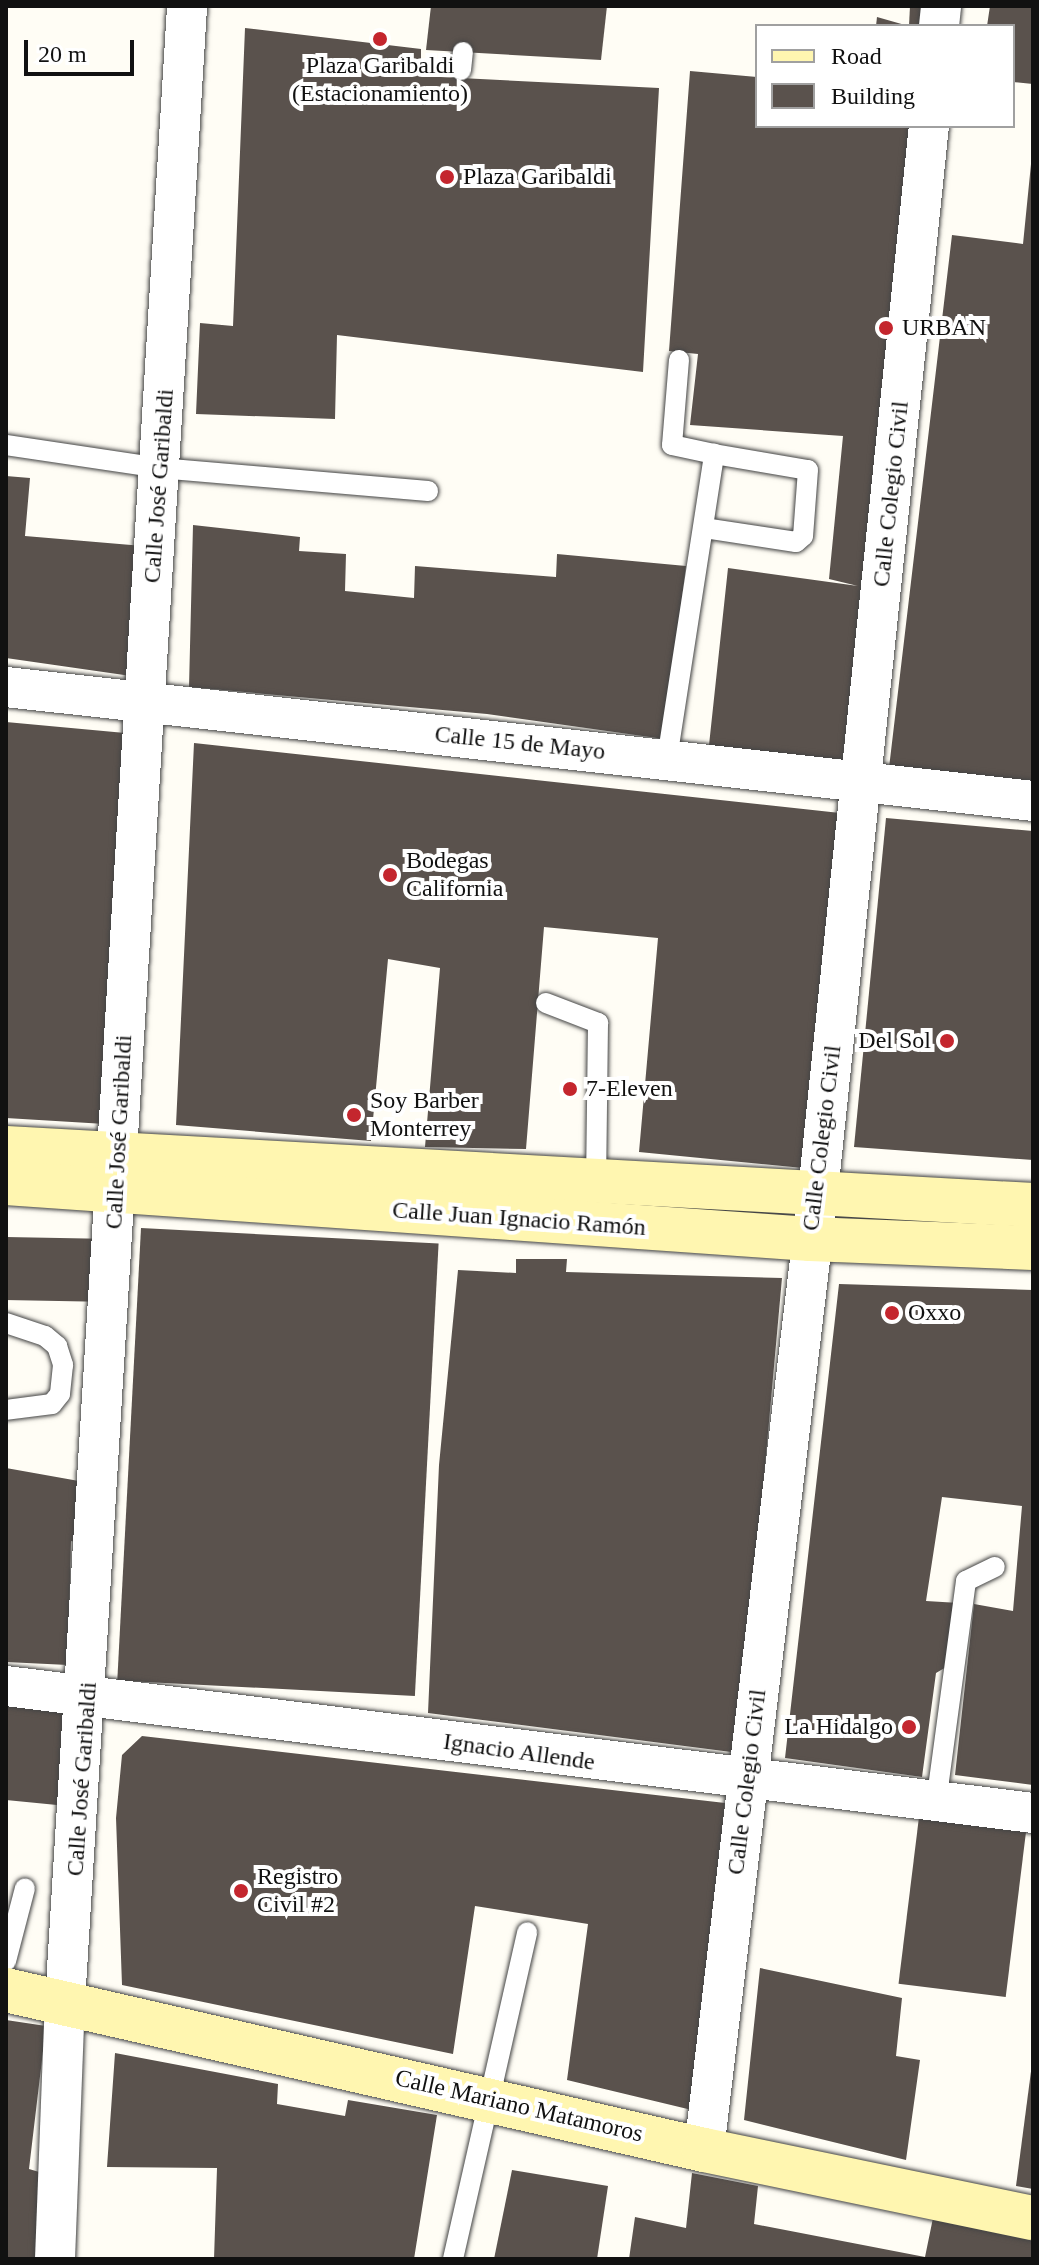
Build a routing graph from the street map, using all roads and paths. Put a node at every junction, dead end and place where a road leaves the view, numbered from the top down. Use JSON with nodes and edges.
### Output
{"nodes":[{"id":1,"x":187,"y":6,"type":"edge"},
{"id":2,"x":929,"y":128,"type":"edge"},
{"id":3,"x":679,"y":360,"type":"dead end"},
{"id":4,"x":6,"y":445,"type":"edge"},
{"id":5,"x":714,"y":454,"type":"junction"},
{"id":6,"x":159,"y":468,"type":"junction"},
{"id":7,"x":428,"y":491,"type":"dead end"},
{"id":8,"x":705,"y":528,"type":"junction"},
{"id":9,"x":6,"y":687,"type":"edge"},
{"id":10,"x":147,"y":700,"type":"junction"},
{"id":11,"x":667,"y":759,"type":"junction"},
{"id":12,"x":862,"y":784,"type":"junction"},
{"id":13,"x":1033,"y":801,"type":"edge"},
{"id":14,"x":546,"y":1003,"type":"dead end"},
{"id":15,"x":6,"y":1148,"type":"edge"},
{"id":16,"x":116,"y":1174,"type":"junction"},
{"id":17,"x":596,"y":1181,"type":"junction"},
{"id":18,"x":6,"y":1183,"type":"edge"},
{"id":19,"x":818,"y":1192,"type":"junction"},
{"id":20,"x":1033,"y":1205,"type":"edge"},
{"id":21,"x":810,"y":1239,"type":"junction"},
{"id":22,"x":1033,"y":1248,"type":"edge"},
{"id":23,"x":6,"y":1323,"type":"edge"},
{"id":24,"x":6,"y":1410,"type":"edge"},
{"id":25,"x":995,"y":1567,"type":"dead end"},
{"id":26,"x":6,"y":1686,"type":"edge"},
{"id":27,"x":88,"y":1694,"type":"junction"},
{"id":28,"x":747,"y":1783,"type":"junction"},
{"id":29,"x":936,"y":1803,"type":"junction"},
{"id":30,"x":1033,"y":1813,"type":"edge"},
{"id":31,"x":25,"y":1888,"type":"dead end"},
{"id":32,"x":527,"y":1932,"type":"dead end"},
{"id":33,"x":6,"y":1961,"type":"edge"},
{"id":34,"x":6,"y":1990,"type":"edge"},
{"id":35,"x":65,"y":2002,"type":"junction"},
{"id":36,"x":492,"y":2100,"type":"junction"},
{"id":37,"x":704,"y":2150,"type":"junction"},
{"id":38,"x":1033,"y":2218,"type":"edge"},
{"id":39,"x":55,"y":2259,"type":"edge"},
{"id":40,"x":453,"y":2259,"type":"edge"}],
"edges":[{"from":1,"to":6,"type":"street","name":"Calle José Garibaldi"},
{"from":2,"to":12,"type":"street","name":"Calle Colegio Civil"},
{"from":3,"to":5,"type":"lane"},
{"from":4,"to":6,"type":"lane"},
{"from":5,"to":8,"type":"lane"},
{"from":5,"to":8,"type":"lane"},
{"from":6,"to":7,"type":"lane"},
{"from":6,"to":10,"type":"street","name":"Calle José Garibaldi"},
{"from":8,"to":11,"type":"lane"},
{"from":9,"to":10,"type":"street","name":"Calle 15 de Mayo"},
{"from":10,"to":11,"type":"street","name":"Calle 15 de Mayo"},
{"from":10,"to":16,"type":"street","name":"Calle José Garibaldi"},
{"from":11,"to":12,"type":"street","name":"Calle 15 de Mayo"},
{"from":12,"to":13,"type":"street","name":"Calle 15 de Mayo"},
{"from":12,"to":19,"type":"street","name":"Calle Colegio Civil"},
{"from":14,"to":17,"type":"lane"},
{"from":15,"to":16,"type":"street","name":"Calle Juan Ignacio Ramón"},
{"from":16,"to":17,"type":"street","name":"Calle Juan Ignacio Ramón"},
{"from":16,"to":18,"type":"street","name":"Calle Juan Ignacio Ramón"},
{"from":16,"to":21,"type":"street","name":"Calle Juan Ignacio Ramón"},
{"from":16,"to":27,"type":"street","name":"Calle José Garibaldi"},
{"from":17,"to":19,"type":"street","name":"Calle Juan Ignacio Ramón"},
{"from":19,"to":20,"type":"street","name":"Calle Juan Ignacio Ramón"},
{"from":19,"to":21,"type":"street","name":"Calle Colegio Civil"},
{"from":21,"to":22,"type":"street","name":"Calle Juan Ignacio Ramón"},
{"from":21,"to":28,"type":"street","name":"Calle Colegio Civil"},
{"from":23,"to":24,"type":"lane"},
{"from":25,"to":29,"type":"lane"},
{"from":26,"to":27,"type":"street","name":"Ignacio Allende"},
{"from":27,"to":28,"type":"street","name":"Ignacio Allende"},
{"from":27,"to":35,"type":"street","name":"Calle José Garibaldi"},
{"from":28,"to":29,"type":"street","name":"Ignacio Allende"},
{"from":28,"to":37,"type":"street","name":"Calle Colegio Civil"},
{"from":29,"to":30,"type":"street","name":"Ignacio Allende"},
{"from":31,"to":33,"type":"lane"},
{"from":32,"to":36,"type":"lane"},
{"from":34,"to":35,"type":"street","name":"Calle Mariano Matamoros"},
{"from":35,"to":36,"type":"street","name":"Calle Mariano Matamoros"},
{"from":35,"to":39,"type":"street","name":"Calle José Garibaldi"},
{"from":36,"to":37,"type":"street","name":"Calle Mariano Matamoros"},
{"from":36,"to":40,"type":"lane"},
{"from":37,"to":38,"type":"street","name":"Calle Mariano Matamoros"}]}
